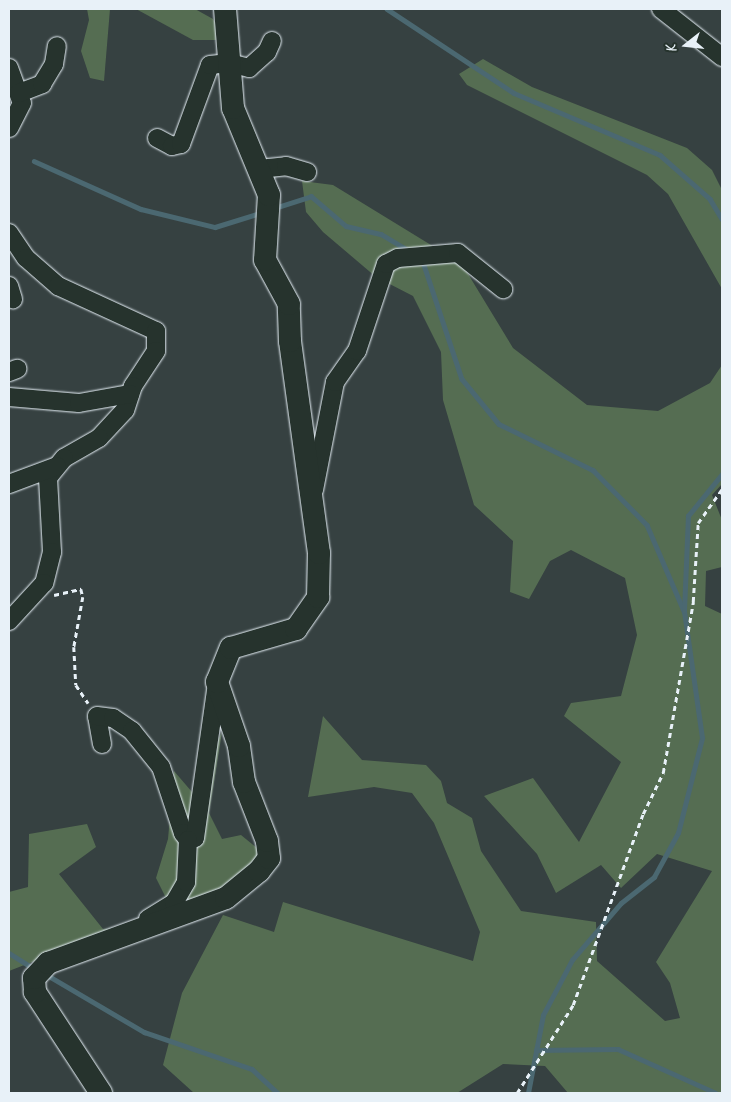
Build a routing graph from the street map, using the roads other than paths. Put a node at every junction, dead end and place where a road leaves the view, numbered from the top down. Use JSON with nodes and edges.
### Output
{"nodes":[{"id":1,"x":225,"y":9,"type":"edge"},
{"id":2,"x":661,"y":9,"type":"edge"},
{"id":3,"x":272,"y":41,"type":"dead end"},
{"id":4,"x":57,"y":46,"type":"dead end"},
{"id":5,"x":722,"y":57,"type":"edge"},
{"id":6,"x":229,"y":63,"type":"junction"},
{"id":7,"x":9,"y":68,"type":"edge"},
{"id":8,"x":19,"y":93,"type":"junction"},
{"id":9,"x":9,"y":128,"type":"edge"},
{"id":10,"x":157,"y":138,"type":"dead end"},
{"id":11,"x":259,"y":169,"type":"junction"},
{"id":12,"x":307,"y":172,"type":"dead end"},
{"id":13,"x":9,"y":233,"type":"edge"},
{"id":14,"x":503,"y":289,"type":"dead end"},
{"id":15,"x":130,"y":394,"type":"junction"},
{"id":16,"x":9,"y":398,"type":"edge"},
{"id":17,"x":58,"y":466,"type":"junction"},
{"id":18,"x":9,"y":484,"type":"edge"},
{"id":19,"x":312,"y":502,"type":"junction"},
{"id":20,"x":9,"y":621,"type":"edge"},
{"id":21,"x":217,"y":682,"type":"junction"},
{"id":22,"x":102,"y":744,"type":"dead end"},
{"id":23,"x":188,"y":840,"type":"junction"},
{"id":24,"x":137,"y":933,"type":"junction"},
{"id":25,"x":101,"y":1093,"type":"edge"}],
"edges":[{"from":1,"to":6,"type":"street"},
{"from":2,"to":5,"type":"street"},
{"from":3,"to":6,"type":"street"},
{"from":4,"to":8,"type":"street"},
{"from":6,"to":10,"type":"street"},
{"from":6,"to":11,"type":"street"},
{"from":7,"to":8,"type":"street"},
{"from":8,"to":9,"type":"street"},
{"from":11,"to":12,"type":"street"},
{"from":11,"to":19,"type":"street"},
{"from":13,"to":15,"type":"street"},
{"from":14,"to":19,"type":"street"},
{"from":15,"to":16,"type":"street"},
{"from":15,"to":17,"type":"street"},
{"from":17,"to":18,"type":"street"},
{"from":17,"to":20,"type":"street"},
{"from":19,"to":21,"type":"street"},
{"from":21,"to":23,"type":"street"},
{"from":21,"to":24,"type":"street"},
{"from":22,"to":23,"type":"street"},
{"from":23,"to":24,"type":"street"},
{"from":24,"to":25,"type":"street"}]}
